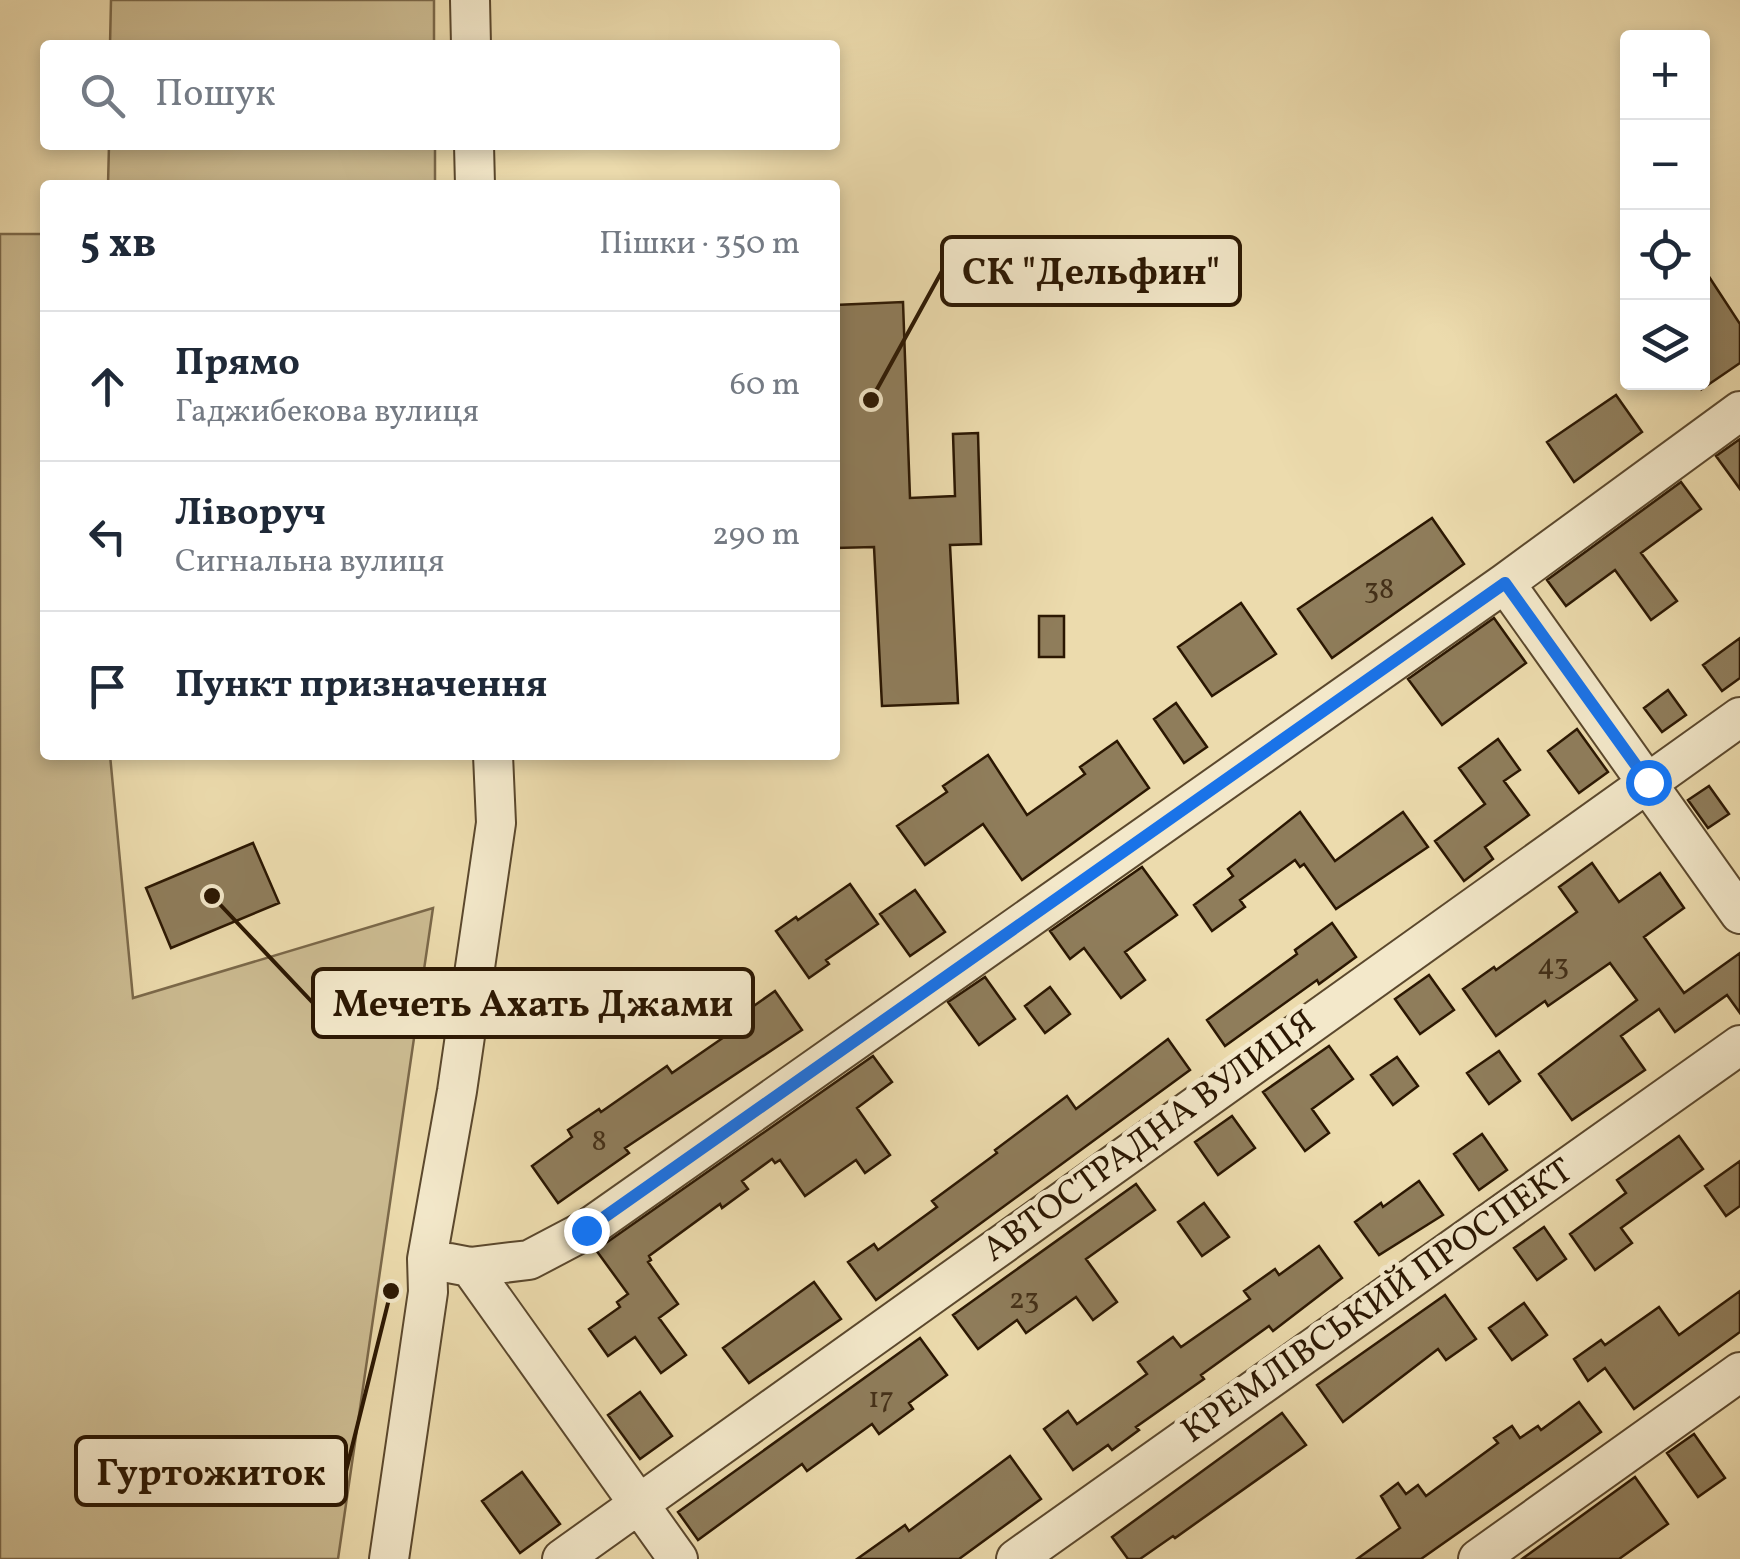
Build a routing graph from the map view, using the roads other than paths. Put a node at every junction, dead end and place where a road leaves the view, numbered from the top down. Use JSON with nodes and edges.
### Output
{"nodes":[{"id":1,"x":470,"y":0,"type":"edge"},
{"id":2,"x":471,"y":40,"type":"edge"},
{"id":3,"x":474,"y":150,"type":"edge"},
{"id":4,"x":475,"y":180,"type":"edge"},
{"id":5,"x":1740,"y":410,"type":"edge"},
{"id":6,"x":1505,"y":583,"type":"junction"},
{"id":7,"x":1740,"y":717,"type":"edge"},
{"id":8,"x":494,"y":760,"type":"edge"},
{"id":9,"x":1648,"y":782,"type":"junction"},
{"id":10,"x":1740,"y":914,"type":"edge"},
{"id":11,"x":1740,"y":1045,"type":"edge"},
{"id":12,"x":427,"y":1259,"type":"junction"},
{"id":13,"x":470,"y":1267,"type":"junction"},
{"id":14,"x":1740,"y":1372,"type":"edge"},
{"id":15,"x":638,"y":1503,"type":"junction"},
{"id":16,"x":389,"y":1559,"type":"edge"},
{"id":17,"x":562,"y":1559,"type":"edge"},
{"id":18,"x":678,"y":1559,"type":"edge"},
{"id":19,"x":1016,"y":1559,"type":"edge"},
{"id":20,"x":1478,"y":1559,"type":"edge"}],
"edges":[{"from":1,"to":2,"type":"street"},
{"from":3,"to":4,"type":"street"},
{"from":5,"to":6,"type":"street"},
{"from":6,"to":9,"type":"street"},
{"from":6,"to":13,"type":"street"},
{"from":7,"to":9,"type":"street","name":"АВТОСТРАДНА ВУЛИЦЯ"},
{"from":8,"to":12,"type":"street"},
{"from":9,"to":10,"type":"street"},
{"from":9,"to":15,"type":"street","name":"АВТОСТРАДНА ВУЛИЦЯ"},
{"from":11,"to":19,"type":"street","name":"КРЕМЛІВСЬКИЙ ПРОСПЕКТ"},
{"from":12,"to":13,"type":"street"},
{"from":12,"to":16,"type":"street"},
{"from":13,"to":15,"type":"street"},
{"from":14,"to":20,"type":"street"},
{"from":15,"to":17,"type":"street","name":"АВТОСТРАДНА ВУЛИЦЯ"},
{"from":15,"to":18,"type":"street"}]}
